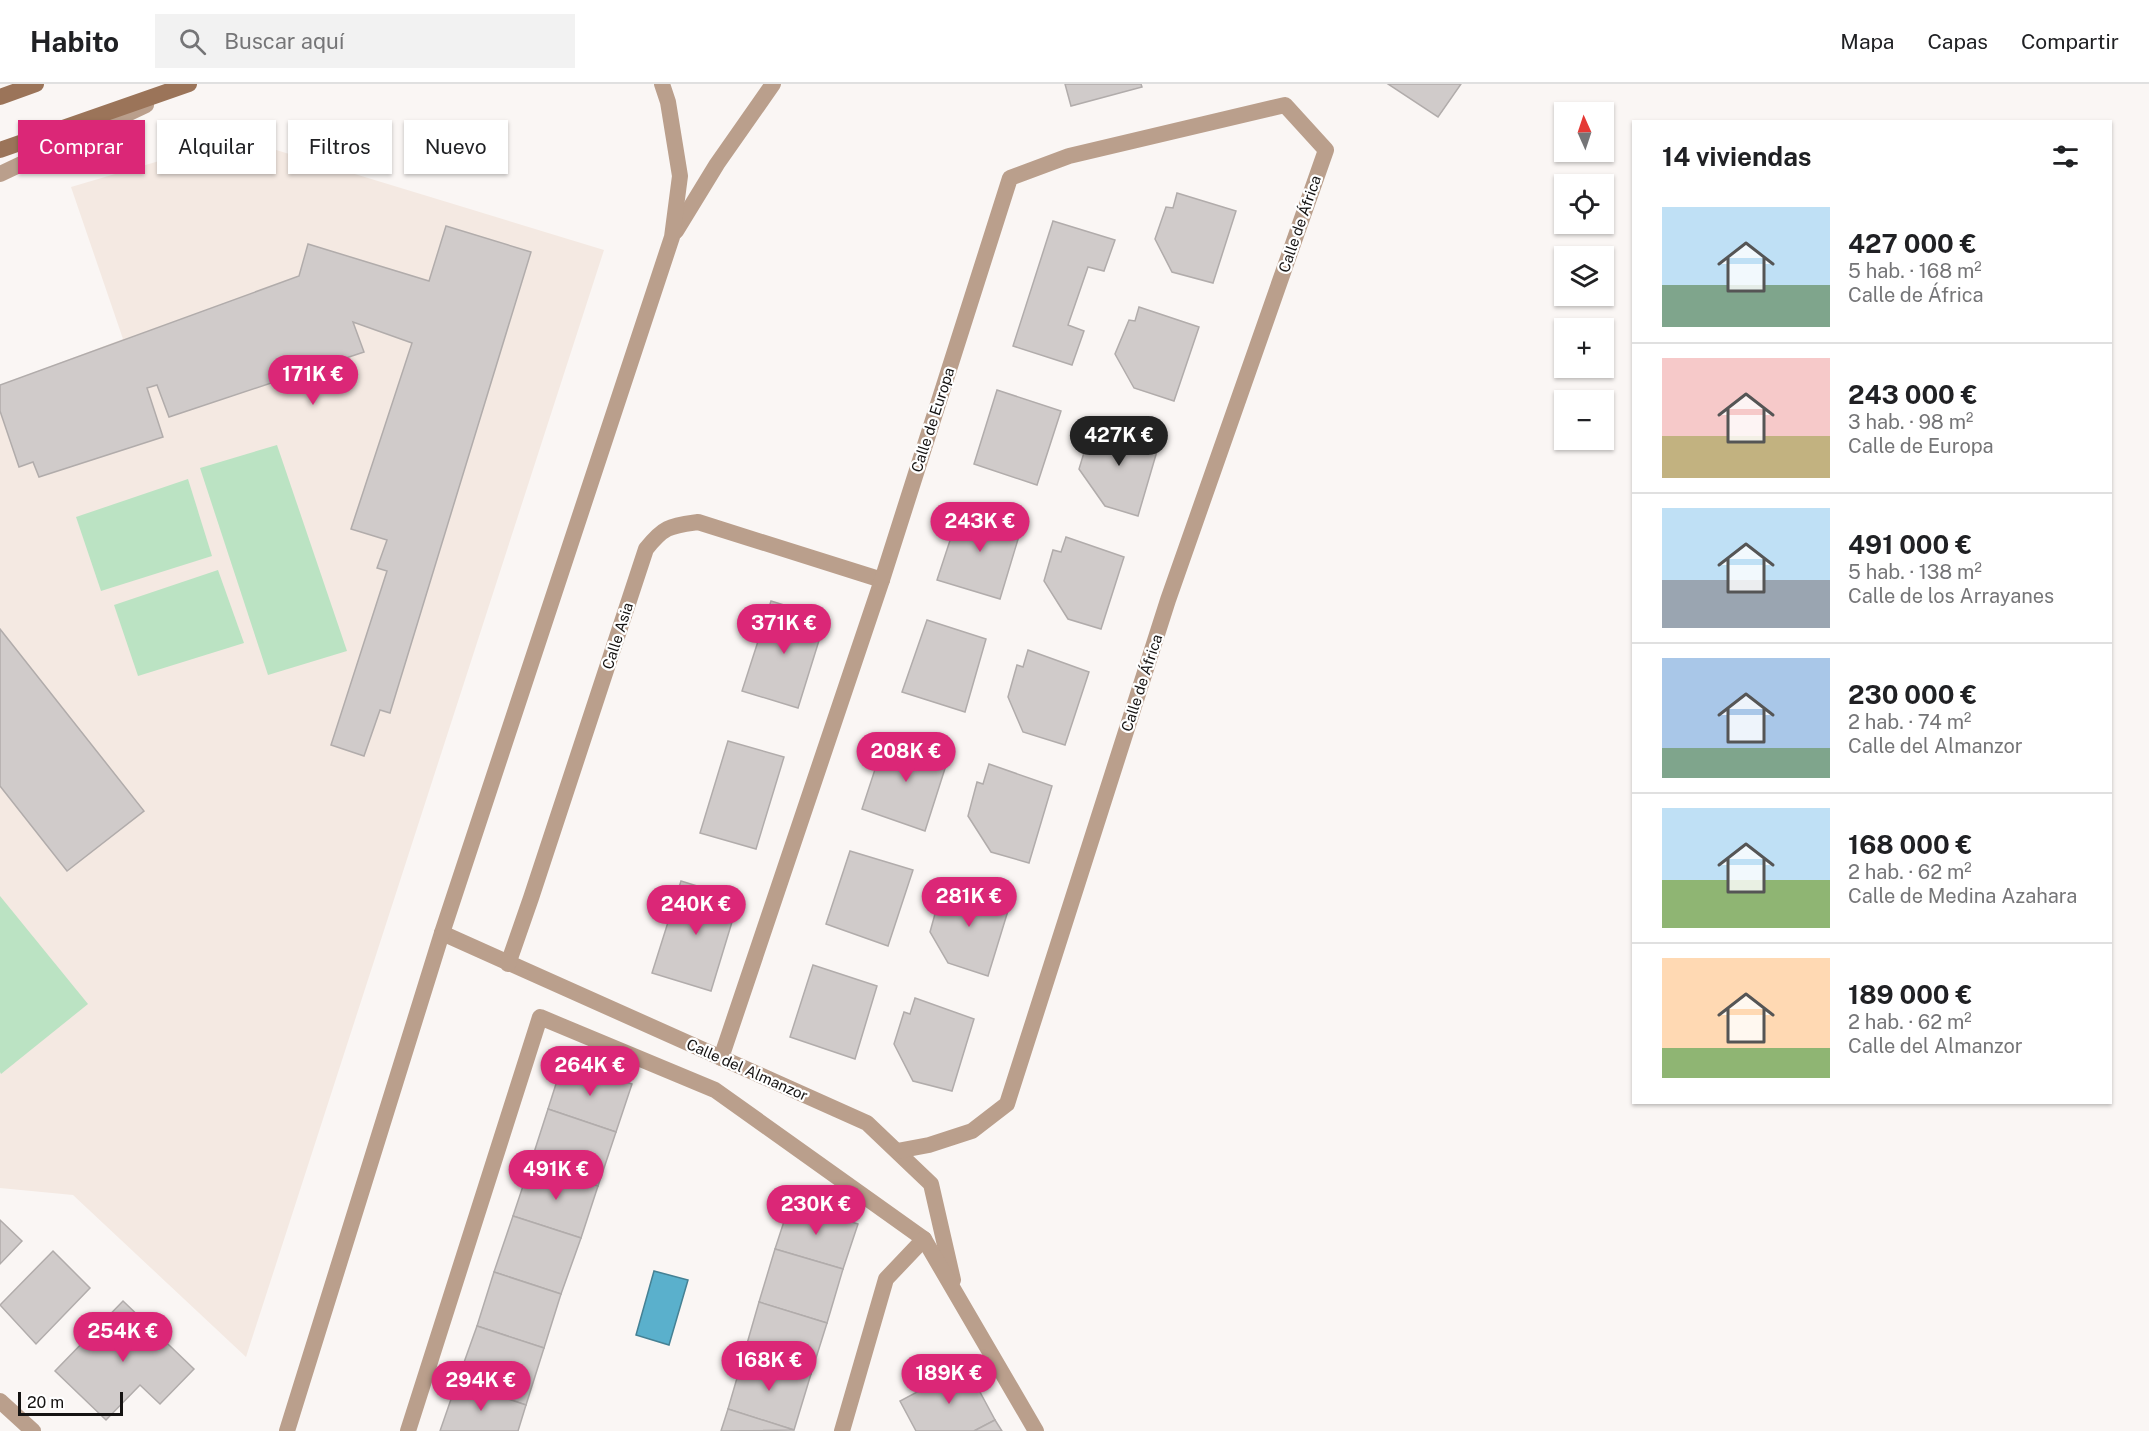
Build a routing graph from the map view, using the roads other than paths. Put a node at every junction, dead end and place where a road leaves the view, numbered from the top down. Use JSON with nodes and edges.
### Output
{"nodes":[{"id":1,"x":36,"y":84,"type":"edge"},
{"id":2,"x":190,"y":84,"type":"edge"},
{"id":3,"x":662,"y":84,"type":"edge"},
{"id":4,"x":773,"y":84,"type":"edge"},
{"id":5,"x":0,"y":97,"type":"edge"},
{"id":6,"x":0,"y":150,"type":"edge"},
{"id":7,"x":1326,"y":150,"type":"joint"},
{"id":8,"x":0,"y":174,"type":"edge"},
{"id":9,"x":672,"y":237,"type":"junction"},
{"id":10,"x":882,"y":580,"type":"junction"},
{"id":11,"x":441,"y":933,"type":"junction"},
{"id":12,"x":508,"y":964,"type":"junction"},
{"id":13,"x":721,"y":1058,"type":"junction"},
{"id":14,"x":897,"y":1151,"type":"junction"},
{"id":15,"x":924,"y":1239,"type":"junction"},
{"id":16,"x":957,"y":1296,"type":"junction"},
{"id":17,"x":0,"y":1401,"type":"edge"},
{"id":18,"x":33,"y":1431,"type":"edge"},
{"id":19,"x":287,"y":1431,"type":"edge"},
{"id":20,"x":408,"y":1431,"type":"edge"},
{"id":21,"x":842,"y":1431,"type":"edge"},
{"id":22,"x":1036,"y":1431,"type":"edge"}],
"edges":[{"from":1,"to":5,"type":"main road"},
{"from":2,"to":6,"type":"main road"},
{"from":2,"to":8,"type":"street"},
{"from":3,"to":9,"type":"street"},
{"from":4,"to":9,"type":"street"},
{"from":7,"to":10,"type":"street","name":"Calle de Europa"},
{"from":7,"to":14,"type":"street","name":"Calle de África"},
{"from":9,"to":11,"type":"street"},
{"from":10,"to":12,"type":"street","name":"Calle Asia"},
{"from":10,"to":13,"type":"street","name":"Calle de Europa"},
{"from":11,"to":12,"type":"street","name":"Calle del Almanzor"},
{"from":11,"to":19,"type":"street"},
{"from":12,"to":13,"type":"street","name":"Calle del Almanzor"},
{"from":13,"to":14,"type":"street","name":"Calle del Almanzor"},
{"from":14,"to":16,"type":"street","name":"Calle del Almanzor"},
{"from":15,"to":16,"type":"street","name":"Calle del Almanzor"},
{"from":15,"to":20,"type":"street","name":"Calle del Almanzor"},
{"from":15,"to":21,"type":"street"},
{"from":16,"to":22,"type":"street","name":"Calle del Almanzor"},
{"from":17,"to":18,"type":"street"}]}
